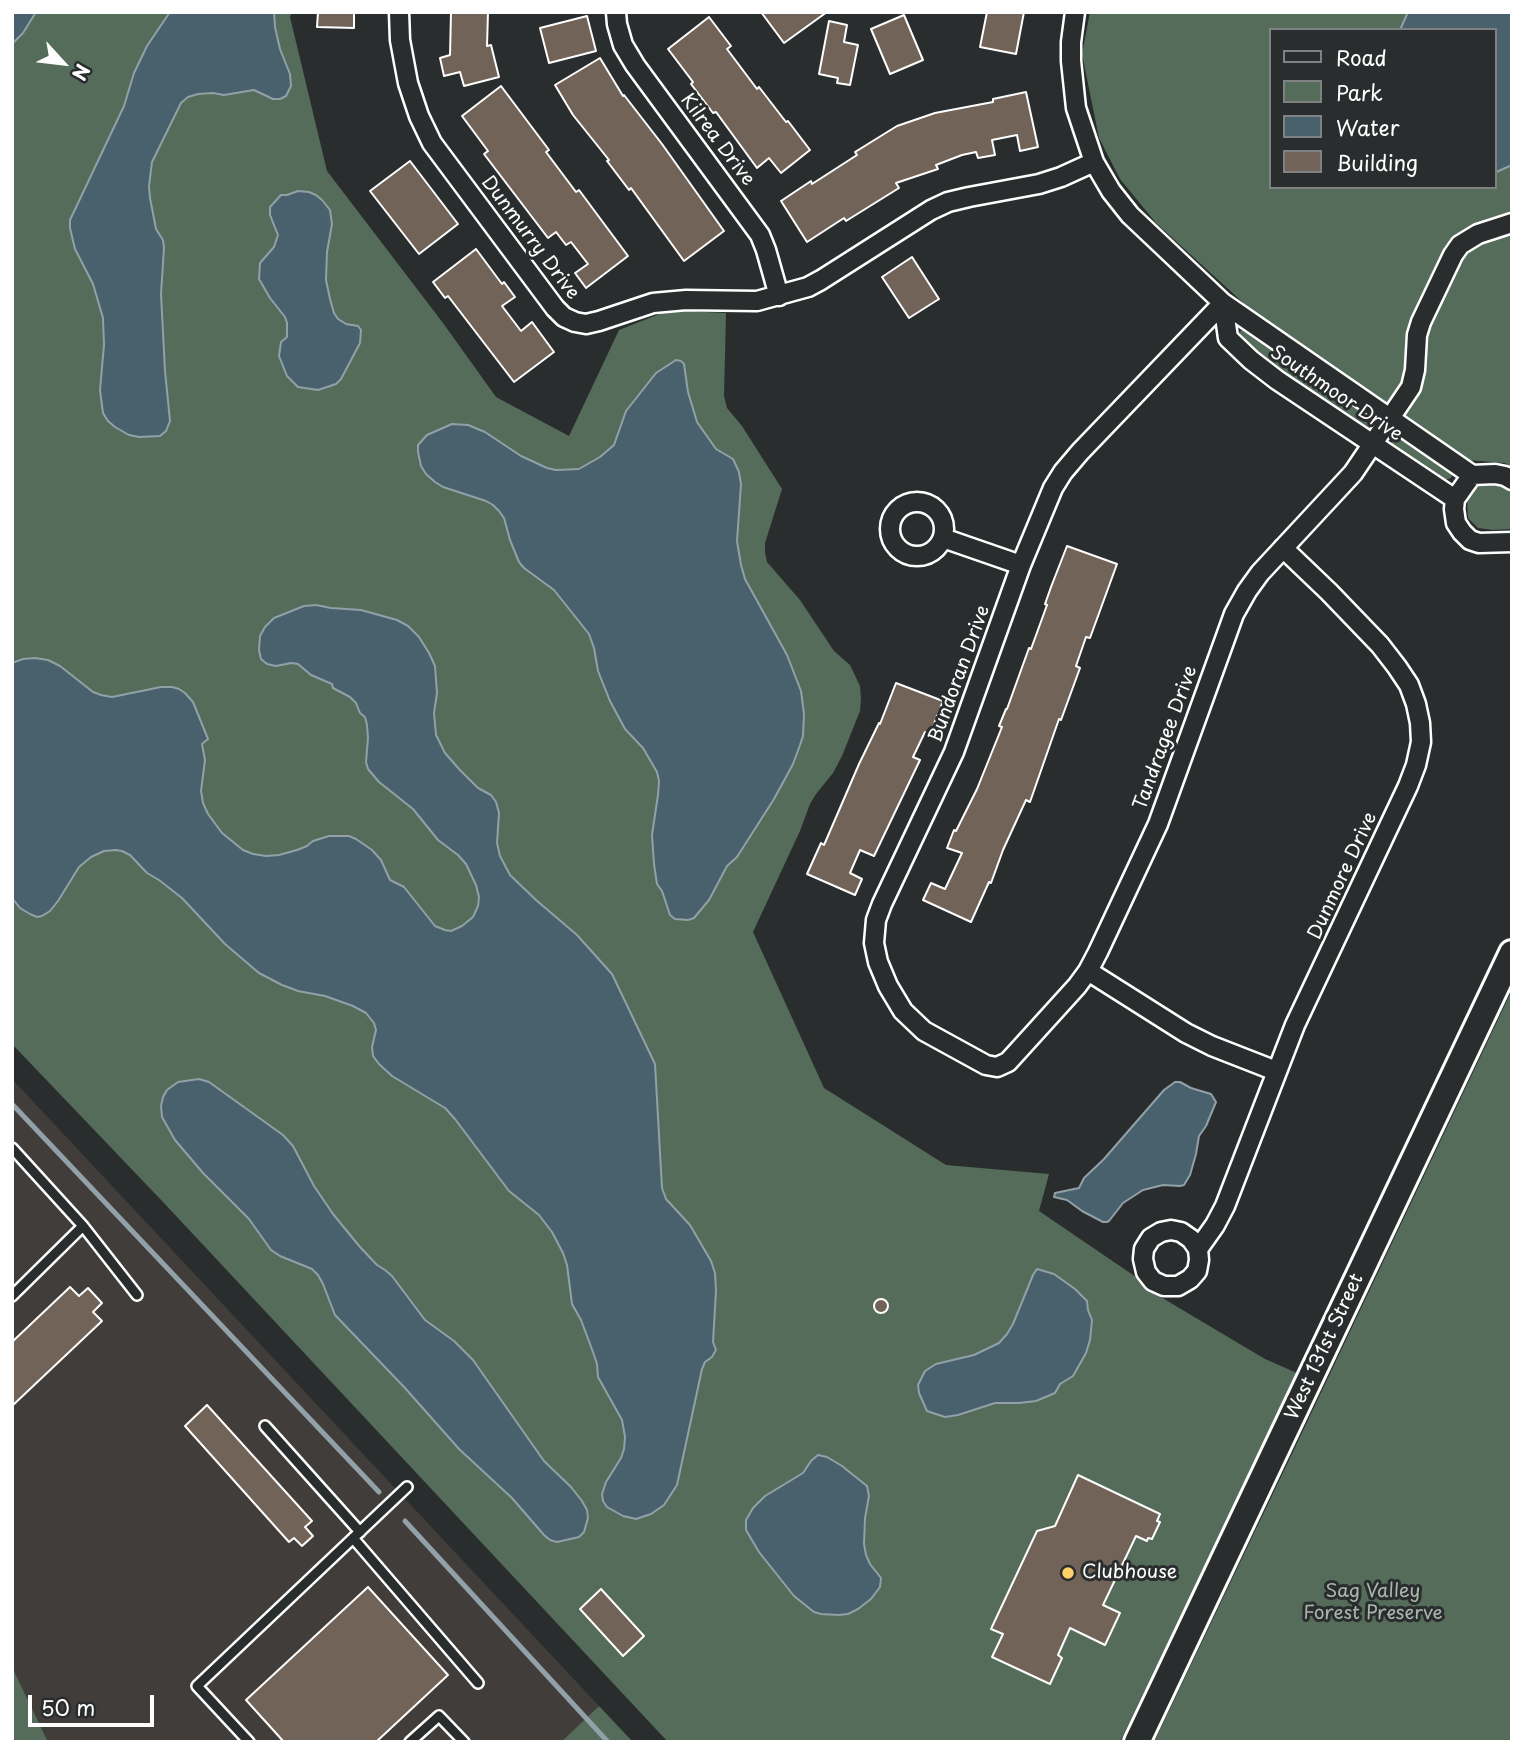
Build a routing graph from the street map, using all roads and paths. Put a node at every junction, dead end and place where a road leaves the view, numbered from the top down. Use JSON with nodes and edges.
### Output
{"nodes":[{"id":1,"x":398,"y":12,"type":"edge"},
{"id":2,"x":616,"y":12,"type":"edge"},
{"id":3,"x":1075,"y":12,"type":"edge"},
{"id":4,"x":1094,"y":162,"type":"junction"},
{"id":5,"x":1512,"y":223,"type":"edge"},
{"id":6,"x":779,"y":296,"type":"junction"},
{"id":7,"x":1223,"y":303,"type":"junction"},
{"id":8,"x":1390,"y":418,"type":"junction"},
{"id":9,"x":1373,"y":444,"type":"junction"},
{"id":10,"x":1472,"y":475,"type":"junction"},
{"id":11,"x":1512,"y":480,"type":"edge"},
{"id":12,"x":1455,"y":499,"type":"junction"},
{"id":13,"x":943,"y":538,"type":"dead end"},
{"id":14,"x":1512,"y":542,"type":"edge"},
{"id":15,"x":1283,"y":548,"type":"junction"},
{"id":16,"x":1021,"y":565,"type":"junction"},
{"id":17,"x":1512,"y":953,"type":"edge"},
{"id":18,"x":1088,"y":971,"type":"junction"},
{"id":19,"x":986,"y":1065,"type":"joint"},
{"id":20,"x":1276,"y":1071,"type":"junction"},
{"id":21,"x":14,"y":1152,"type":"edge"},
{"id":22,"x":83,"y":1226,"type":"junction"},
{"id":23,"x":1198,"y":1249,"type":"dead end"},
{"id":24,"x":136,"y":1295,"type":"dead end"},
{"id":25,"x":12,"y":1296,"type":"edge"},
{"id":26,"x":265,"y":1426,"type":"dead end"},
{"id":27,"x":407,"y":1487,"type":"dead end"},
{"id":28,"x":356,"y":1535,"type":"junction"},
{"id":29,"x":478,"y":1683,"type":"dead end"},
{"id":30,"x":249,"y":1742,"type":"edge"},
{"id":31,"x":410,"y":1742,"type":"edge"},
{"id":32,"x":464,"y":1742,"type":"edge"},
{"id":33,"x":1137,"y":1742,"type":"edge"}],
"edges":[{"from":1,"to":6,"type":"street","name":"Dunmurry Drive"},
{"from":2,"to":6,"type":"street","name":"Kilrea Drive"},
{"from":3,"to":4,"type":"street","name":"Southmoor Drive"},
{"from":4,"to":6,"type":"street","name":"Dunmurry Drive"},
{"from":4,"to":7,"type":"street","name":"Southmoor Drive"},
{"from":5,"to":8,"type":"street","name":"Tandragee Drive"},
{"from":7,"to":8,"type":"street","name":"Southmoor Drive"},
{"from":7,"to":9,"type":"street","name":"Southmoor Drive"},
{"from":7,"to":16,"type":"street","name":"Bundoran Drive"},
{"from":8,"to":9,"type":"street","name":"Tandragee Drive"},
{"from":8,"to":10,"type":"street","name":"Southmoor Drive"},
{"from":9,"to":12,"type":"street","name":"Southmoor Drive"},
{"from":9,"to":15,"type":"street","name":"Tandragee Drive"},
{"from":10,"to":11,"type":"street"},
{"from":10,"to":12,"type":"street"},
{"from":12,"to":14,"type":"street"},
{"from":13,"to":16,"type":"street"},
{"from":15,"to":18,"type":"street","name":"Tandragee Drive"},
{"from":15,"to":20,"type":"street","name":"Dunmore Drive"},
{"from":16,"to":19,"type":"street","name":"Bundoran Drive"},
{"from":17,"to":33,"type":"street","name":"West 131st Street"},
{"from":18,"to":19,"type":"street","name":"Tandragee Drive"},
{"from":18,"to":20,"type":"street"},
{"from":20,"to":23,"type":"street","name":"Dunmore Drive"},
{"from":21,"to":22,"type":"lane"},
{"from":22,"to":24,"type":"lane"},
{"from":22,"to":25,"type":"lane"},
{"from":26,"to":28,"type":"lane"},
{"from":27,"to":28,"type":"lane"},
{"from":28,"to":29,"type":"lane"},
{"from":28,"to":30,"type":"lane"},
{"from":31,"to":32,"type":"lane"}]}
